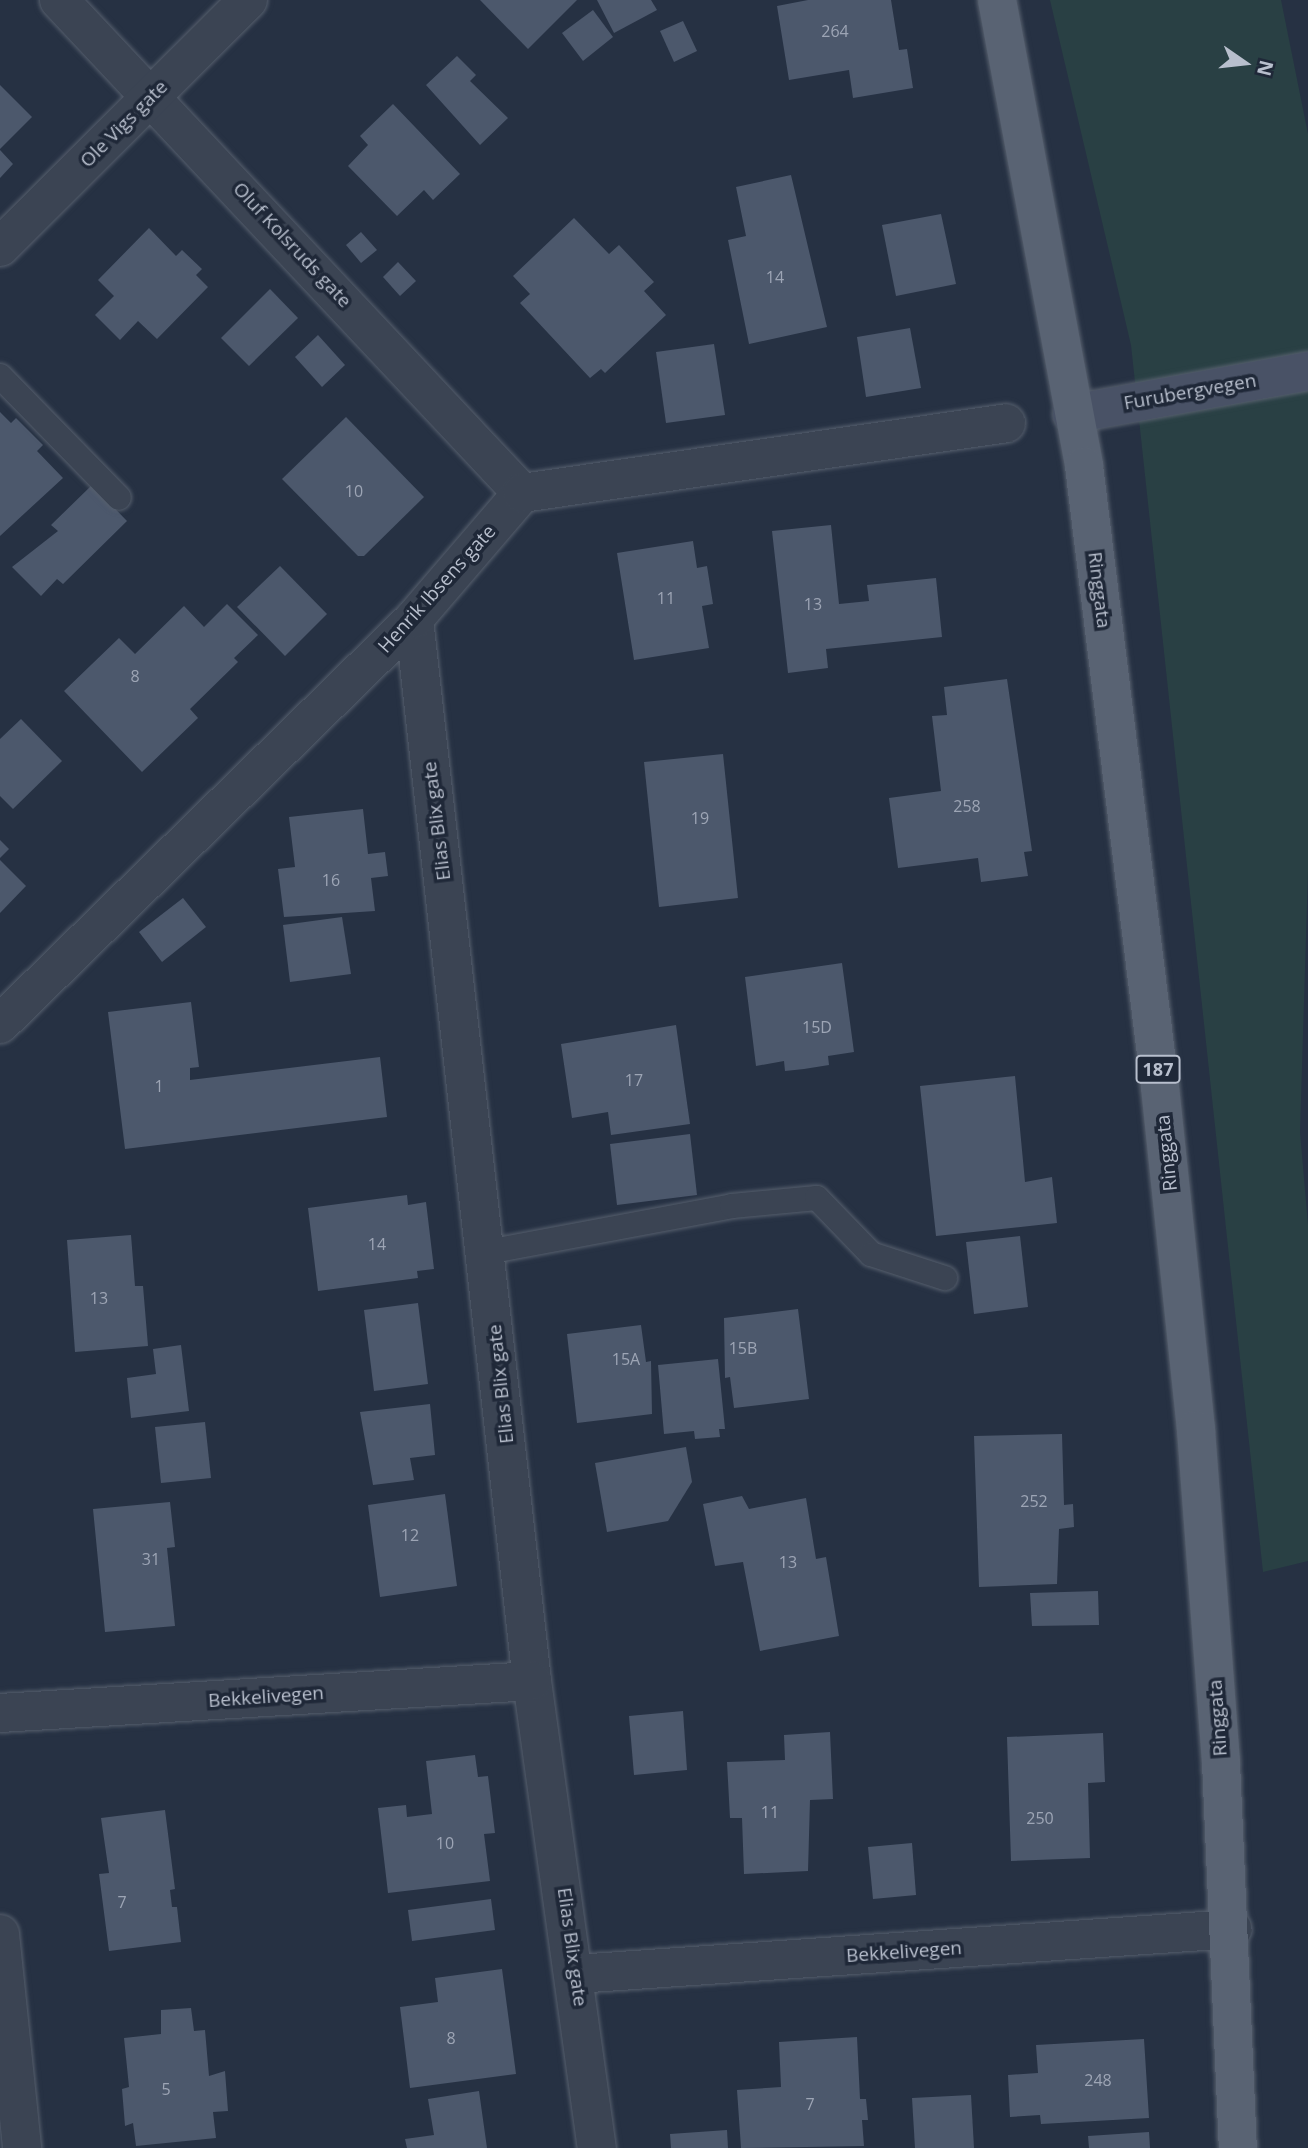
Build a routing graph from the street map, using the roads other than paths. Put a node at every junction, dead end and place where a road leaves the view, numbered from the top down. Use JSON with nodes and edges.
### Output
{"nodes":[{"id":1,"x":59,"y":0,"type":"edge"},
{"id":2,"x":248,"y":0,"type":"edge"},
{"id":3,"x":997,"y":0,"type":"edge"},
{"id":4,"x":153,"y":95,"type":"junction"},
{"id":5,"x":0,"y":247,"type":"edge"},
{"id":6,"x":1308,"y":371,"type":"edge"},
{"id":7,"x":0,"y":376,"type":"edge"},
{"id":8,"x":1072,"y":414,"type":"junction"},
{"id":9,"x":1006,"y":423,"type":"dead end"},
{"id":10,"x":522,"y":493,"type":"junction"},
{"id":11,"x":119,"y":498,"type":"dead end"},
{"id":12,"x":414,"y":619,"type":"junction"},
{"id":13,"x":0,"y":1024,"type":"edge"},
{"id":14,"x":487,"y":1252,"type":"junction"},
{"id":15,"x":945,"y":1278,"type":"dead end"},
{"id":16,"x":532,"y":1681,"type":"junction"},
{"id":17,"x":0,"y":1713,"type":"edge"},
{"id":18,"x":1232,"y":1929,"type":"junction"},
{"id":19,"x":0,"y":1934,"type":"edge"},
{"id":20,"x":576,"y":1975,"type":"junction"},
{"id":21,"x":22,"y":2148,"type":"edge"},
{"id":22,"x":597,"y":2148,"type":"edge"},
{"id":23,"x":1238,"y":2148,"type":"edge"}],
"edges":[{"from":1,"to":4,"type":"street","name":"Oluf Kolsruds gate"},
{"from":2,"to":4,"type":"street","name":"Ole Vigs gate"},
{"from":3,"to":8,"type":"main road","name":"Ringgata","number":"187"},
{"from":4,"to":5,"type":"street","name":"Ole Vigs gate"},
{"from":4,"to":10,"type":"street","name":"Oluf Kolsruds gate"},
{"from":6,"to":8,"type":"main road","name":"Furubergvegen"},
{"from":7,"to":11,"type":"lane"},
{"from":8,"to":18,"type":"main road","name":"Ringgata","number":"187"},
{"from":9,"to":10,"type":"street"},
{"from":10,"to":12,"type":"street","name":"Henrik Ibsens gate"},
{"from":12,"to":13,"type":"street","name":"Henrik Ibsens gate"},
{"from":12,"to":14,"type":"street","name":"Elias Blix gate"},
{"from":14,"to":15,"type":"lane"},
{"from":14,"to":16,"type":"street","name":"Elias Blix gate"},
{"from":16,"to":17,"type":"street","name":"Bekkelivegen"},
{"from":16,"to":20,"type":"street","name":"Elias Blix gate"},
{"from":18,"to":20,"type":"street","name":"Bekkelivegen"},
{"from":18,"to":23,"type":"main road","name":"Ringgata","number":"187"},
{"from":19,"to":21,"type":"street"},
{"from":20,"to":22,"type":"street","name":"Elias Blix gate"}]}
